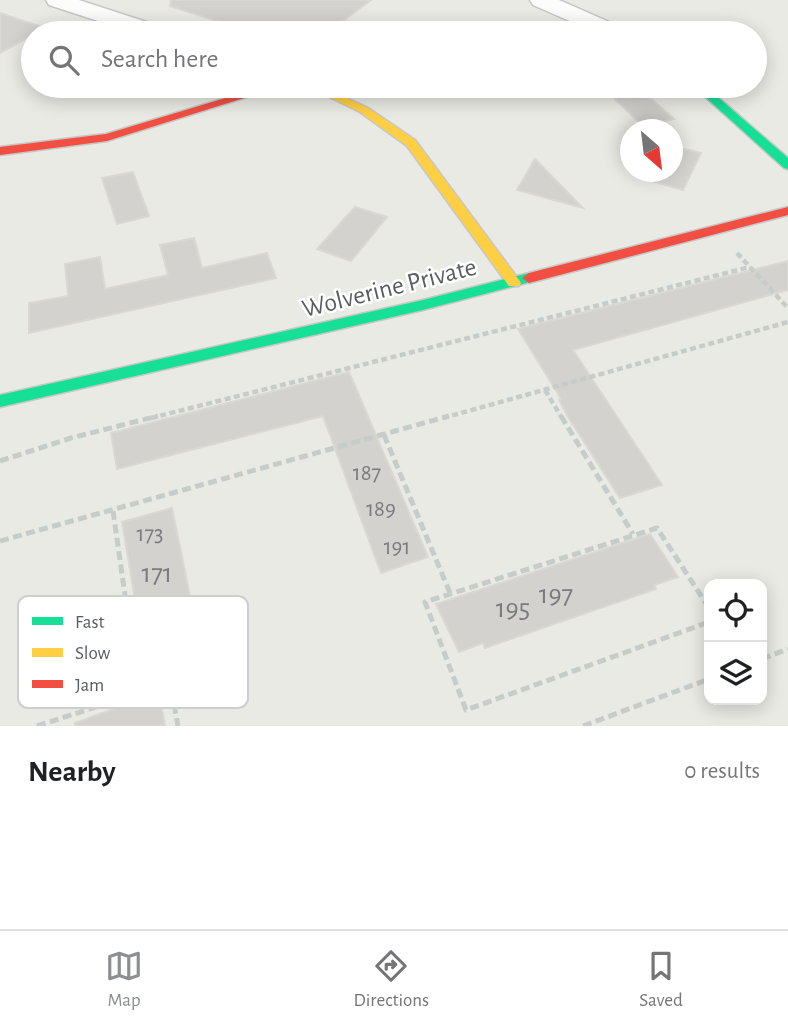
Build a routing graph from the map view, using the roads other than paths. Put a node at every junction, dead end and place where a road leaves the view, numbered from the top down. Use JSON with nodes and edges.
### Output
{"nodes":[{"id":1,"x":57,"y":0,"type":"edge"},
{"id":2,"x":541,"y":0,"type":"edge"},
{"id":3,"x":121,"y":21,"type":"edge"},
{"id":4,"x":588,"y":21,"type":"edge"},
{"id":5,"x":236,"y":98,"type":"edge"},
{"id":6,"x":343,"y":98,"type":"edge"},
{"id":7,"x":713,"y":98,"type":"edge"},
{"id":8,"x":0,"y":150,"type":"edge"},
{"id":9,"x":788,"y":165,"type":"edge"},
{"id":10,"x":788,"y":211,"type":"edge"},
{"id":11,"x":514,"y":283,"type":"junction"},
{"id":12,"x":0,"y":401,"type":"edge"}],
"edges":[{"from":1,"to":3,"type":"street"},
{"from":2,"to":4,"type":"street"},
{"from":5,"to":8,"type":"street"},
{"from":6,"to":11,"type":"street"},
{"from":7,"to":9,"type":"street"},
{"from":10,"to":11,"type":"street","name":"Wolverine Private"},
{"from":11,"to":12,"type":"street","name":"Wolverine Private"}]}
